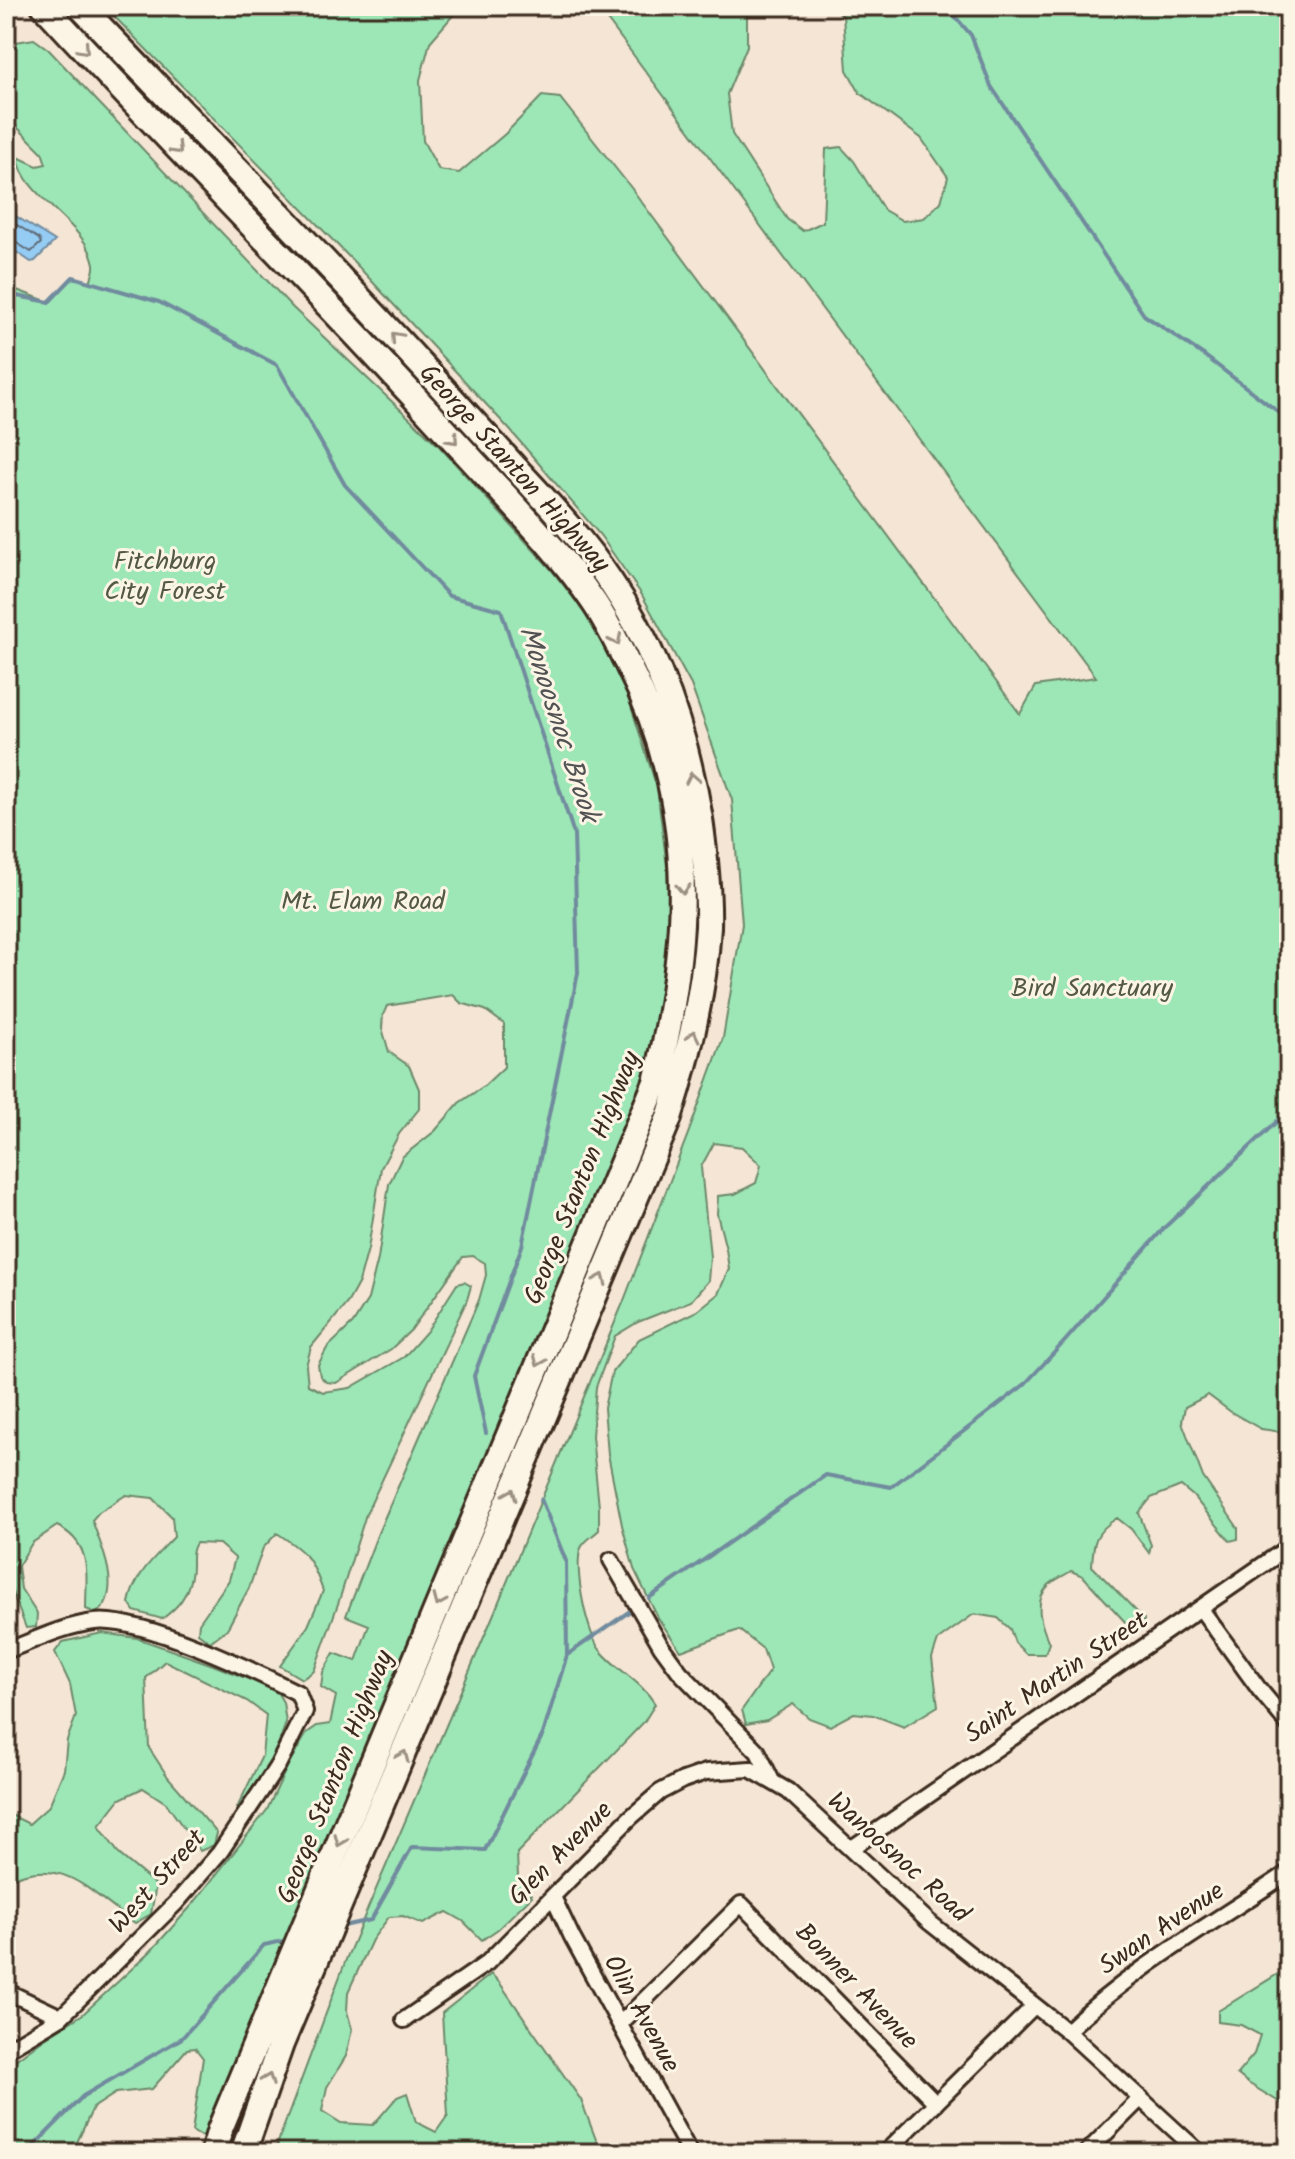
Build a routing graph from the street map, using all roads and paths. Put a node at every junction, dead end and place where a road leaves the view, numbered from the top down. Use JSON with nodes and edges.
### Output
{"nodes":[{"id":1,"x":44,"y":6,"type":"edge"},
{"id":2,"x":80,"y":6,"type":"edge"},
{"id":3,"x":1289,"y":1547,"type":"edge"},
{"id":4,"x":611,"y":1560,"type":"dead end"},
{"id":5,"x":1201,"y":1609,"type":"junction"},
{"id":6,"x":6,"y":1651,"type":"edge"},
{"id":7,"x":1287,"y":1719,"type":"edge"},
{"id":8,"x":771,"y":1779,"type":"junction"},
{"id":9,"x":852,"y":1848,"type":"junction"},
{"id":10,"x":1289,"y":1872,"type":"edge"},
{"id":11,"x":553,"y":1897,"type":"junction"},
{"id":12,"x":6,"y":1991,"type":"edge"},
{"id":13,"x":1034,"y":2006,"type":"junction"},
{"id":14,"x":61,"y":2017,"type":"junction"},
{"id":15,"x":404,"y":2020,"type":"dead end"},
{"id":16,"x":620,"y":2024,"type":"junction"},
{"id":17,"x":1067,"y":2031,"type":"junction"},
{"id":18,"x":6,"y":2050,"type":"edge"},
{"id":19,"x":1141,"y":2098,"type":"junction"},
{"id":20,"x":936,"y":2103,"type":"junction"},
{"id":21,"x":213,"y":2153,"type":"edge"},
{"id":22,"x":243,"y":2153,"type":"edge"},
{"id":23,"x":690,"y":2153,"type":"edge"},
{"id":24,"x":885,"y":2153,"type":"edge"},
{"id":25,"x":1086,"y":2153,"type":"edge"},
{"id":26,"x":1200,"y":2153,"type":"edge"}],
"edges":[{"from":1,"to":21,"type":"highway","name":"George Stanton Highway","one_way":true},
{"from":22,"to":2,"type":"highway","name":"George Stanton Highway","one_way":true},
{"from":3,"to":5,"type":"street","name":"Saint Martin Street"},
{"from":4,"to":8,"type":"street","name":"Wanoosnoc Road"},
{"from":5,"to":7,"type":"street"},
{"from":5,"to":9,"type":"street","name":"Saint Martin Street"},
{"from":6,"to":14,"type":"street","name":"West Street"},
{"from":8,"to":9,"type":"street","name":"Wanoosnoc Road"},
{"from":8,"to":11,"type":"street","name":"Glen Avenue"},
{"from":9,"to":13,"type":"street","name":"Wanoosnoc Road"},
{"from":10,"to":17,"type":"street","name":"Swan Avenue"},
{"from":11,"to":15,"type":"street","name":"Glen Avenue"},
{"from":11,"to":16,"type":"street","name":"Olin Avenue"},
{"from":12,"to":14,"type":"street"},
{"from":13,"to":17,"type":"street","name":"Wanoosnoc Road"},
{"from":13,"to":20,"type":"street"},
{"from":14,"to":18,"type":"street","name":"West Street"},
{"from":16,"to":20,"type":"street","name":"Bonner Avenue"},
{"from":16,"to":23,"type":"street","name":"Olin Avenue"},
{"from":17,"to":19,"type":"street","name":"Wanoosnoc Road"},
{"from":19,"to":25,"type":"street"},
{"from":19,"to":26,"type":"street","name":"Wanoosnoc Road"},
{"from":20,"to":24,"type":"street"}]}
